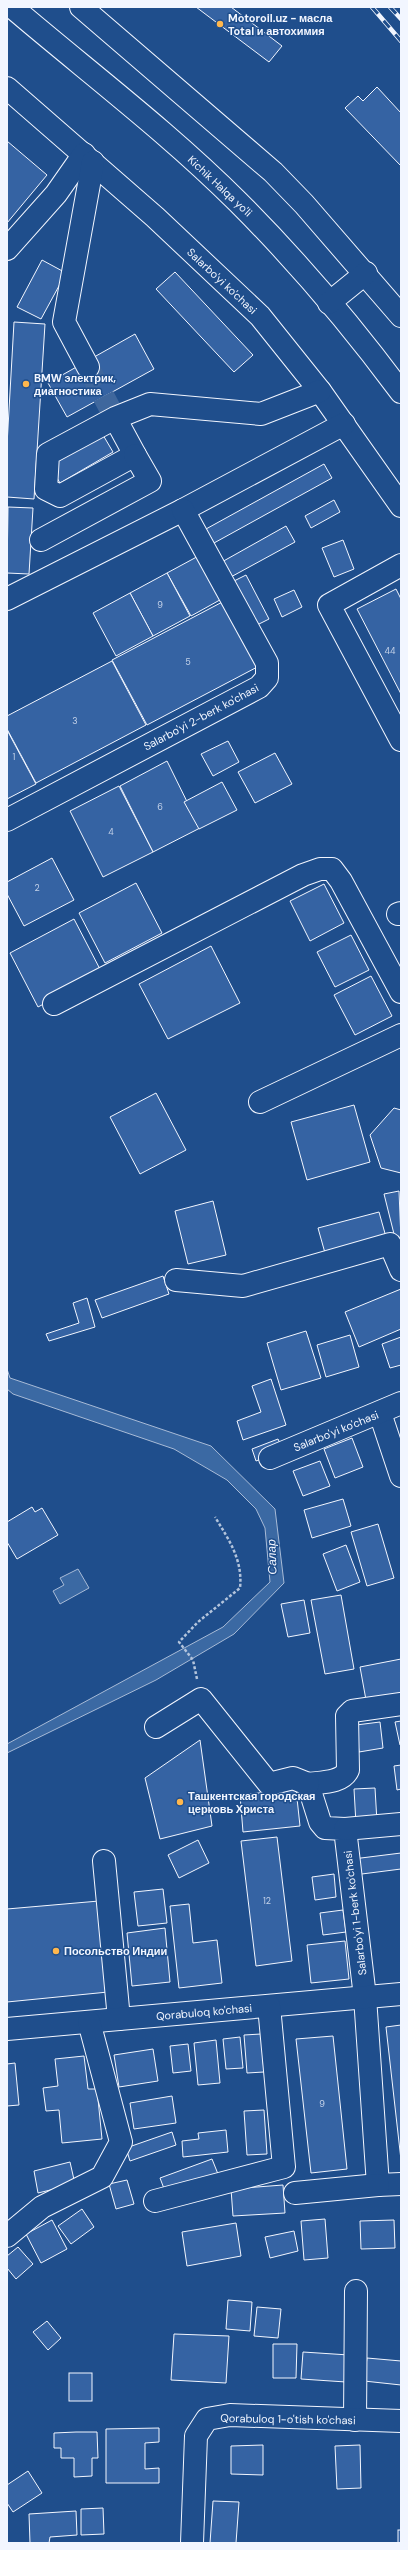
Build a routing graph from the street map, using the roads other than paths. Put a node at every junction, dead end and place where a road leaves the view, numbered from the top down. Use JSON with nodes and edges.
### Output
{"nodes":[{"id":1,"x":12,"y":7,"type":"edge"},
{"id":2,"x":81,"y":7,"type":"edge"},
{"id":3,"x":7,"y":88,"type":"edge"},
{"id":4,"x":88,"y":158,"type":"junction"},
{"id":5,"x":7,"y":249,"type":"edge"},
{"id":6,"x":366,"y":273,"type":"junction"},
{"id":7,"x":329,"y":303,"type":"junction"},
{"id":8,"x":401,"y":316,"type":"edge"},
{"id":9,"x":88,"y":367,"type":"tunnel mouth"},
{"id":10,"x":320,"y":391,"type":"junction"},
{"id":11,"x":401,"y":392,"type":"edge"},
{"id":12,"x":115,"y":418,"type":"junction"},
{"id":13,"x":344,"y":424,"type":"junction"},
{"id":14,"x":135,"y":455,"type":"junction"},
{"id":15,"x":401,"y":506,"type":"edge"},
{"id":16,"x":183,"y":510,"type":"junction"},
{"id":17,"x":41,"y":540,"type":"dead end"},
{"id":18,"x":401,"y":565,"type":"edge"},
{"id":19,"x":7,"y":599,"type":"edge"},
{"id":20,"x":401,"y":740,"type":"edge"},
{"id":21,"x":7,"y":820,"type":"edge"},
{"id":22,"x":401,"y":992,"type":"edge"},
{"id":23,"x":54,"y":1004,"type":"dead end"},
{"id":24,"x":401,"y":1035,"type":"edge"},
{"id":25,"x":260,"y":1102,"type":"dead end"},
{"id":26,"x":401,"y":1270,"type":"edge"},
{"id":27,"x":176,"y":1280,"type":"dead end"},
{"id":28,"x":401,"y":1403,"type":"edge"},
{"id":29,"x":380,"y":1413,"type":"junction"},
{"id":30,"x":270,"y":1458,"type":"dead end"},
{"id":31,"x":401,"y":1476,"type":"edge"},
{"id":32,"x":401,"y":1704,"type":"edge"},
{"id":33,"x":156,"y":1727,"type":"dead end"},
{"id":34,"x":308,"y":1784,"type":"junction"},
{"id":35,"x":401,"y":1824,"type":"edge"},
{"id":36,"x":346,"y":1829,"type":"junction"},
{"id":37,"x":104,"y":1861,"type":"dead end"},
{"id":38,"x":401,"y":1994,"type":"edge"},
{"id":39,"x":365,"y":1997,"type":"junction"},
{"id":40,"x":269,"y":2006,"type":"junction"},
{"id":41,"x":120,"y":2019,"type":"junction"},
{"id":42,"x":89,"y":2022,"type":"junction"},
{"id":43,"x":7,"y":2029,"type":"edge"},
{"id":44,"x":401,"y":2184,"type":"edge"},
{"id":45,"x":378,"y":2185,"type":"junction"},
{"id":46,"x":295,"y":2193,"type":"dead end"},
{"id":47,"x":155,"y":2201,"type":"dead end"},
{"id":48,"x":7,"y":2236,"type":"edge"},
{"id":49,"x":356,"y":2291,"type":"dead end"},
{"id":50,"x":355,"y":2420,"type":"junction"},
{"id":51,"x":401,"y":2421,"type":"edge"},
{"id":52,"x":192,"y":2543,"type":"edge"}],
"edges":[{"from":1,"to":7,"type":"main road","name":"Kichik Halqa yo'li"},
{"from":2,"to":6,"type":"main road"},
{"from":3,"to":4,"type":"main road","name":"Salarbo'yi ko'chasi"},
{"from":4,"to":5,"type":"main road"},
{"from":4,"to":9,"type":"main road"},
{"from":4,"to":10,"type":"main road","name":"Salarbo'yi ko'chasi"},
{"from":6,"to":7,"type":"main road"},
{"from":6,"to":8,"type":"main road"},
{"from":7,"to":11,"type":"main road","name":"Kichik Halqa yo'li"},
{"from":10,"to":12,"type":"main road"},
{"from":10,"to":13,"type":"main road","name":"Salarbo'yi ko'chasi"},
{"from":12,"to":14,"type":"main road"},
{"from":12,"to":14,"type":"main road"},
{"from":13,"to":15,"type":"main road","name":"Salarbo'yi ko'chasi"},
{"from":13,"to":16,"type":"main road"},
{"from":14,"to":17,"type":"main road"},
{"from":16,"to":19,"type":"main road"},
{"from":16,"to":21,"type":"main road","name":"Salarbo'yi 2-berk ko'chasi"},
{"from":18,"to":20,"type":"main road"},
{"from":22,"to":23,"type":"main road"},
{"from":24,"to":25,"type":"main road"},
{"from":26,"to":27,"type":"main road"},
{"from":28,"to":29,"type":"main road","name":"Salarbo'yi ko'chasi"},
{"from":29,"to":30,"type":"main road","name":"Salarbo'yi ko'chasi"},
{"from":29,"to":31,"type":"main road"},
{"from":32,"to":34,"type":"main road"},
{"from":33,"to":34,"type":"main road"},
{"from":34,"to":36,"type":"main road"},
{"from":35,"to":36,"type":"main road"},
{"from":36,"to":39,"type":"main road","name":"Salarbo'yi 1-berk ko'chasi"},
{"from":37,"to":41,"type":"main road"},
{"from":38,"to":39,"type":"main road","name":"Qorabuloq ko'chasi"},
{"from":39,"to":40,"type":"main road","name":"Qorabuloq ko'chasi"},
{"from":39,"to":45,"type":"main road","name":"Salarbo'yi 1-berk ko'chasi"},
{"from":40,"to":41,"type":"main road","name":"Qorabuloq ko'chasi"},
{"from":40,"to":47,"type":"main road"},
{"from":41,"to":42,"type":"main road","name":"Qorabuloq ko'chasi"},
{"from":42,"to":43,"type":"main road","name":"Qorabuloq ko'chasi"},
{"from":42,"to":48,"type":"main road"},
{"from":44,"to":45,"type":"main road"},
{"from":45,"to":46,"type":"main road"},
{"from":49,"to":50,"type":"main road"},
{"from":50,"to":51,"type":"main road","name":"Qorabuloq 1-o'tish ko'chasi"},
{"from":50,"to":52,"type":"main road","name":"Qorabuloq 1-o'tish ko'chasi"}]}
